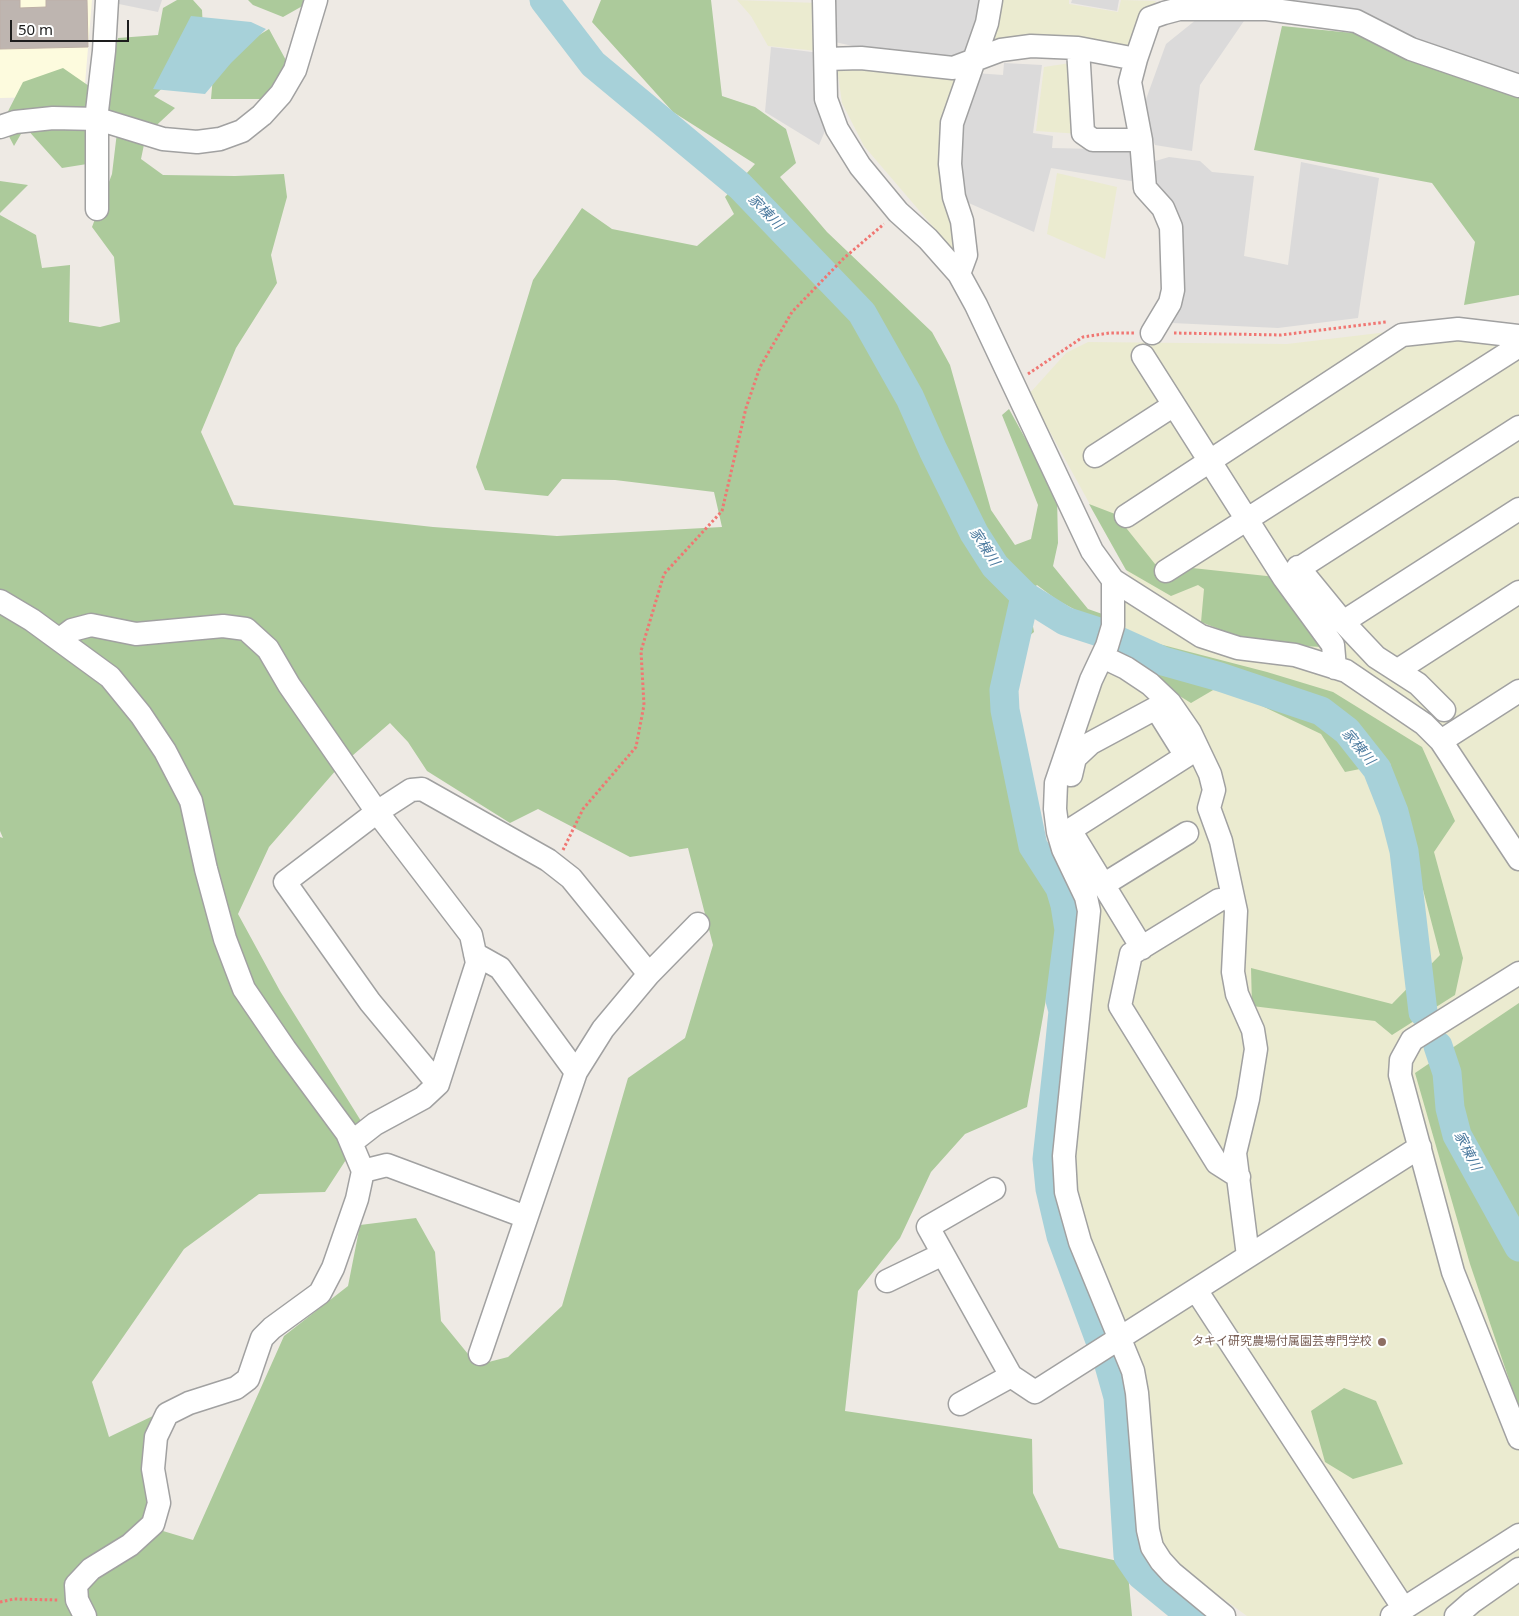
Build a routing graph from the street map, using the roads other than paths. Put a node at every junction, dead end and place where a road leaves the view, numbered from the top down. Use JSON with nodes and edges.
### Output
{"nodes":[{"id":1,"x":107,"y":0,"type":"edge"},
{"id":2,"x":316,"y":0,"type":"edge"},
{"id":3,"x":824,"y":0,"type":"edge"},
{"id":4,"x":991,"y":0,"type":"edge"},
{"id":5,"x":1078,"y":48,"type":"junction"},
{"id":6,"x":826,"y":59,"type":"junction"},
{"id":7,"x":1136,"y":59,"type":"junction"},
{"id":8,"x":973,"y":63,"type":"junction"},
{"id":9,"x":1519,"y":86,"type":"edge"},
{"id":10,"x":98,"y":119,"type":"junction"},
{"id":11,"x":0,"y":127,"type":"edge"},
{"id":12,"x":1141,"y":140,"type":"junction"},
{"id":13,"x":97,"y":209,"type":"dead end"},
{"id":14,"x":958,"y":274,"type":"junction"},
{"id":15,"x":1152,"y":333,"type":"road end"},
{"id":16,"x":1519,"y":336,"type":"edge"},
{"id":17,"x":1519,"y":346,"type":"edge"},
{"id":18,"x":1143,"y":356,"type":"dead end"},
{"id":19,"x":1174,"y":404,"type":"junction"},
{"id":20,"x":1519,"y":427,"type":"edge"},
{"id":21,"x":1095,"y":456,"type":"dead end"},
{"id":22,"x":1210,"y":461,"type":"junction"},
{"id":23,"x":1519,"y":509,"type":"edge"},
{"id":24,"x":1126,"y":516,"type":"dead end"},
{"id":25,"x":1247,"y":520,"type":"junction"},
{"id":26,"x":1166,"y":571,"type":"dead end"},
{"id":27,"x":1291,"y":573,"type":"junction"},
{"id":28,"x":1113,"y":580,"type":"junction"},
{"id":29,"x":1519,"y":592,"type":"edge"},
{"id":30,"x":0,"y":601,"type":"edge"},
{"id":31,"x":1343,"y":622,"type":"junction"},
{"id":32,"x":60,"y":639,"type":"junction"},
{"id":33,"x":1108,"y":643,"type":"junction"},
{"id":34,"x":1335,"y":668,"type":"junction"},
{"id":35,"x":1398,"y":670,"type":"junction"},
{"id":36,"x":1519,"y":691,"type":"edge"},
{"id":37,"x":1444,"y":710,"type":"dead end"},
{"id":38,"x":1441,"y":741,"type":"junction"},
{"id":39,"x":377,"y":812,"type":"junction"},
{"id":40,"x":1070,"y":830,"type":"junction"},
{"id":41,"x":1187,"y":833,"type":"dead end"},
{"id":42,"x":1519,"y":859,"type":"edge"},
{"id":43,"x":1103,"y":885,"type":"junction"},
{"id":44,"x":1219,"y":900,"type":"dead end"},
{"id":45,"x":698,"y":924,"type":"dead end"},
{"id":46,"x":1142,"y":948,"type":"junction"},
{"id":47,"x":475,"y":954,"type":"junction"},
{"id":48,"x":1519,"y":973,"type":"edge"},
{"id":49,"x":648,"y":974,"type":"junction"},
{"id":50,"x":576,"y":1072,"type":"junction"},
{"id":51,"x":438,"y":1084,"type":"junction"},
{"id":52,"x":352,"y":1142,"type":"junction"},
{"id":53,"x":1420,"y":1147,"type":"junction"},
{"id":54,"x":363,"y":1171,"type":"junction"},
{"id":55,"x":1239,"y":1178,"type":"junction"},
{"id":56,"x":994,"y":1189,"type":"dead end"},
{"id":57,"x":526,"y":1217,"type":"junction"},
{"id":58,"x":943,"y":1254,"type":"junction"},
{"id":59,"x":1248,"y":1256,"type":"junction"},
{"id":60,"x":887,"y":1281,"type":"dead end"},
{"id":61,"x":1196,"y":1290,"type":"junction"},
{"id":62,"x":1120,"y":1340,"type":"junction"},
{"id":63,"x":480,"y":1354,"type":"dead end"},
{"id":64,"x":1012,"y":1376,"type":"junction"},
{"id":65,"x":960,"y":1404,"type":"dead end"},
{"id":66,"x":1519,"y":1438,"type":"edge"},
{"id":67,"x":1519,"y":1535,"type":"edge"},
{"id":68,"x":1519,"y":1569,"type":"edge"},
{"id":69,"x":1207,"y":1607,"type":"edge"},
{"id":70,"x":81,"y":1608,"type":"edge"},
{"id":71,"x":1398,"y":1612,"type":"edge"},
{"id":72,"x":1224,"y":1616,"type":"edge"},
{"id":73,"x":1456,"y":1616,"type":"edge"}],
"edges":[{"from":1,"to":10,"type":"street"},
{"from":2,"to":10,"type":"street"},
{"from":3,"to":6,"type":"street"},
{"from":4,"to":8,"type":"street"},
{"from":5,"to":7,"type":"street"},
{"from":5,"to":8,"type":"street"},
{"from":5,"to":12,"type":"street"},
{"from":6,"to":8,"type":"street"},
{"from":6,"to":14,"type":"street"},
{"from":7,"to":9,"type":"street"},
{"from":7,"to":12,"type":"street"},
{"from":8,"to":14,"type":"street"},
{"from":10,"to":11,"type":"street"},
{"from":10,"to":13,"type":"street"},
{"from":12,"to":15,"type":"street"},
{"from":14,"to":28,"type":"street"},
{"from":16,"to":22,"type":"street"},
{"from":17,"to":25,"type":"street"},
{"from":18,"to":19,"type":"street"},
{"from":19,"to":21,"type":"street"},
{"from":19,"to":22,"type":"street"},
{"from":20,"to":27,"type":"street"},
{"from":22,"to":24,"type":"street"},
{"from":22,"to":25,"type":"street"},
{"from":23,"to":31,"type":"street"},
{"from":25,"to":26,"type":"street"},
{"from":25,"to":27,"type":"street"},
{"from":27,"to":31,"type":"street"},
{"from":27,"to":34,"type":"street"},
{"from":28,"to":33,"type":"street"},
{"from":28,"to":34,"type":"street"},
{"from":29,"to":35,"type":"street"},
{"from":30,"to":32,"type":"street"},
{"from":31,"to":35,"type":"street"},
{"from":32,"to":39,"type":"street"},
{"from":32,"to":52,"type":"street"},
{"from":33,"to":55,"type":"street"},
{"from":33,"to":62,"type":"street"},
{"from":34,"to":38,"type":"street"},
{"from":35,"to":37,"type":"street"},
{"from":36,"to":38,"type":"street"},
{"from":38,"to":42,"type":"street"},
{"from":39,"to":47,"type":"street"},
{"from":39,"to":49,"type":"street"},
{"from":39,"to":51,"type":"street"},
{"from":40,"to":40,"type":"street"},
{"from":40,"to":43,"type":"street"},
{"from":41,"to":43,"type":"street"},
{"from":43,"to":46,"type":"street"},
{"from":44,"to":46,"type":"street"},
{"from":45,"to":49,"type":"street"},
{"from":46,"to":55,"type":"street"},
{"from":47,"to":50,"type":"street"},
{"from":47,"to":51,"type":"street"},
{"from":48,"to":53,"type":"street"},
{"from":49,"to":50,"type":"street"},
{"from":50,"to":57,"type":"street"},
{"from":51,"to":52,"type":"street"},
{"from":52,"to":54,"type":"street"},
{"from":53,"to":59,"type":"street"},
{"from":53,"to":66,"type":"street"},
{"from":54,"to":57,"type":"street"},
{"from":54,"to":70,"type":"street"},
{"from":55,"to":59,"type":"street"},
{"from":56,"to":58,"type":"street"},
{"from":57,"to":63,"type":"street"},
{"from":58,"to":60,"type":"street"},
{"from":58,"to":64,"type":"street"},
{"from":59,"to":61,"type":"street"},
{"from":61,"to":62,"type":"street"},
{"from":61,"to":71,"type":"street"},
{"from":62,"to":64,"type":"street"},
{"from":62,"to":69,"type":"street"},
{"from":64,"to":65,"type":"street"},
{"from":67,"to":71,"type":"street"},
{"from":68,"to":73,"type":"street"},
{"from":69,"to":72,"type":"street"}]}
